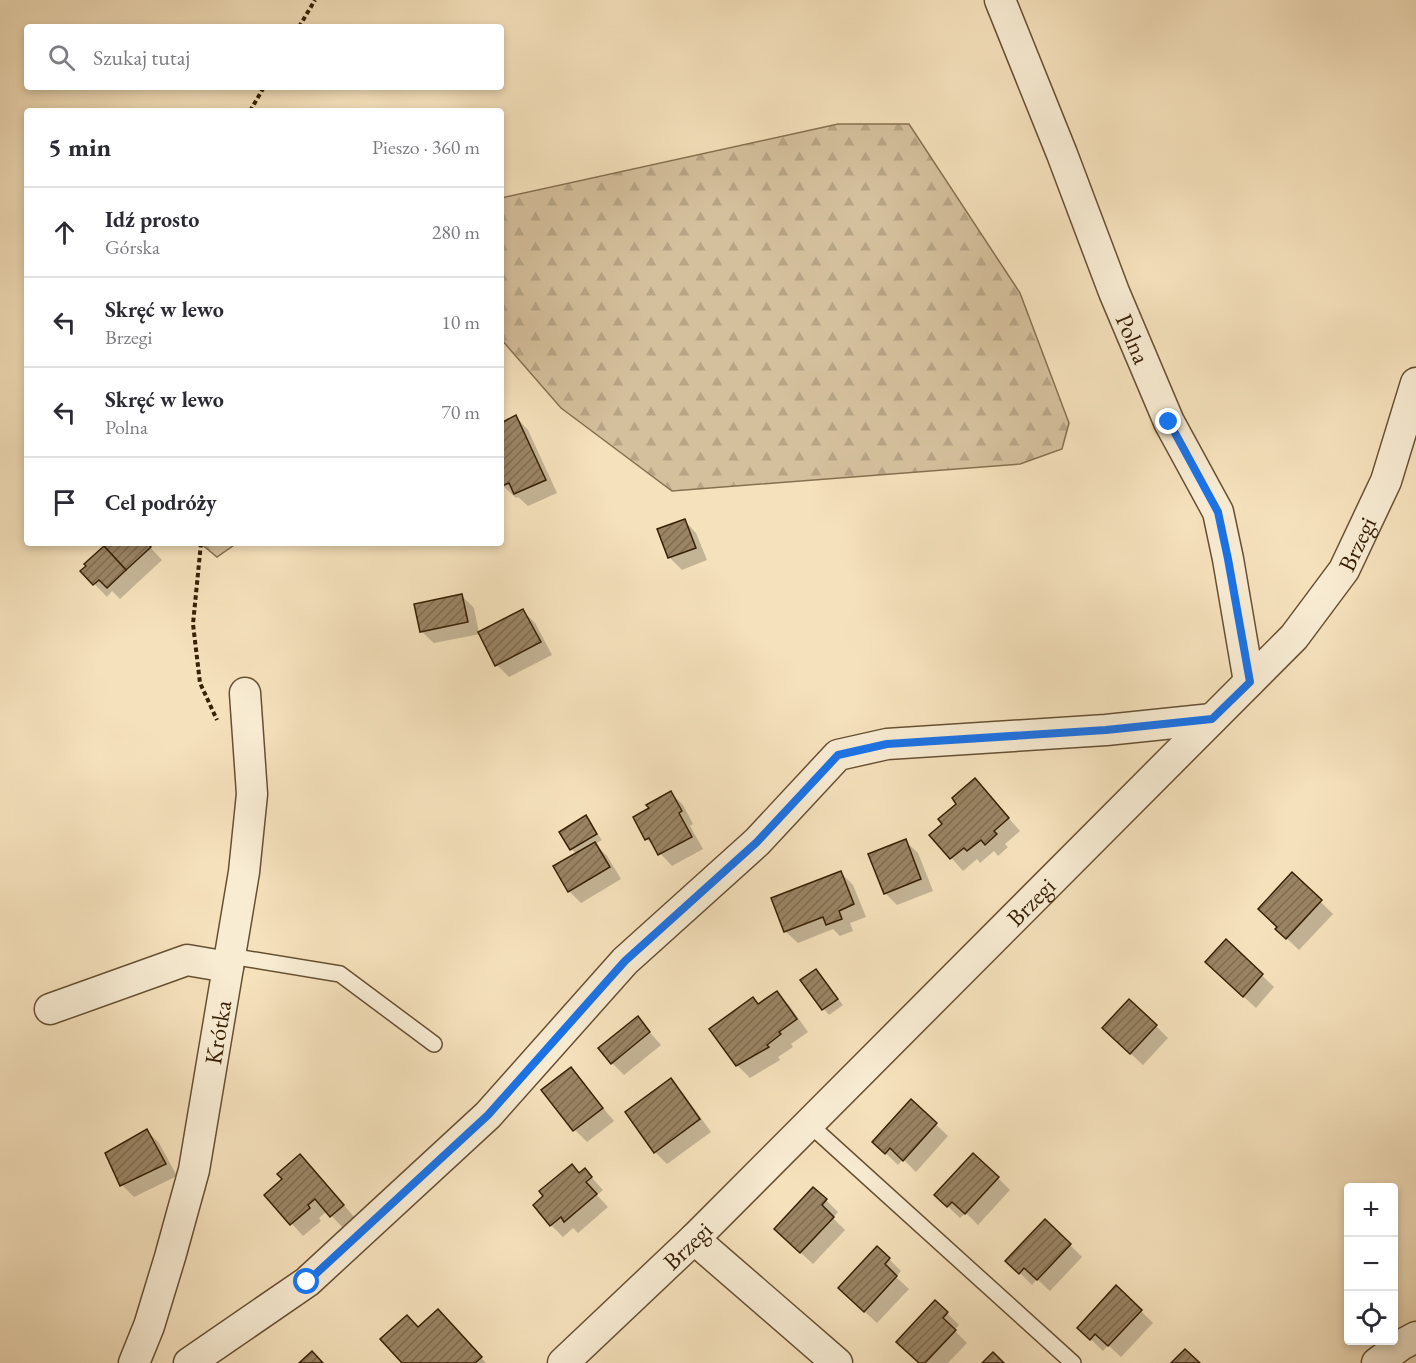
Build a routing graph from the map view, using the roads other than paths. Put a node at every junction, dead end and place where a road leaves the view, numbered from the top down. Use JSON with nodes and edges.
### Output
{"nodes":[{"id":1,"x":1000,"y":0,"type":"edge"},
{"id":2,"x":1416,"y":383,"type":"edge"},
{"id":3,"x":1250,"y":682,"type":"junction"},
{"id":4,"x":245,"y":693,"type":"dead end"},
{"id":5,"x":1212,"y":719,"type":"junction"},
{"id":6,"x":229,"y":961,"type":"junction"},
{"id":7,"x":50,"y":1009,"type":"dead end"},
{"id":8,"x":434,"y":1044,"type":"dead end"},
{"id":9,"x":808,"y":1124,"type":"junction"},
{"id":10,"x":694,"y":1239,"type":"junction"},
{"id":11,"x":1416,"y":1337,"type":"edge"},
{"id":12,"x":134,"y":1363,"type":"edge"},
{"id":13,"x":189,"y":1363,"type":"edge"},
{"id":14,"x":563,"y":1363,"type":"edge"},
{"id":15,"x":837,"y":1363,"type":"edge"},
{"id":16,"x":1073,"y":1363,"type":"edge"},
{"id":17,"x":1377,"y":1363,"type":"edge"}],
"edges":[{"from":1,"to":3,"type":"street","name":"Polna"},
{"from":2,"to":3,"type":"street","name":"Brzegi"},
{"from":3,"to":5,"type":"street","name":"Brzegi"},
{"from":4,"to":6,"type":"street","name":"Krótka"},
{"from":5,"to":9,"type":"street","name":"Brzegi"},
{"from":5,"to":13,"type":"street"},
{"from":6,"to":7,"type":"street"},
{"from":6,"to":8,"type":"lane"},
{"from":6,"to":12,"type":"street","name":"Krótka"},
{"from":9,"to":10,"type":"street","name":"Brzegi"},
{"from":9,"to":16,"type":"lane"},
{"from":10,"to":14,"type":"street","name":"Brzegi"},
{"from":10,"to":15,"type":"street"},
{"from":11,"to":17,"type":"street"}]}
